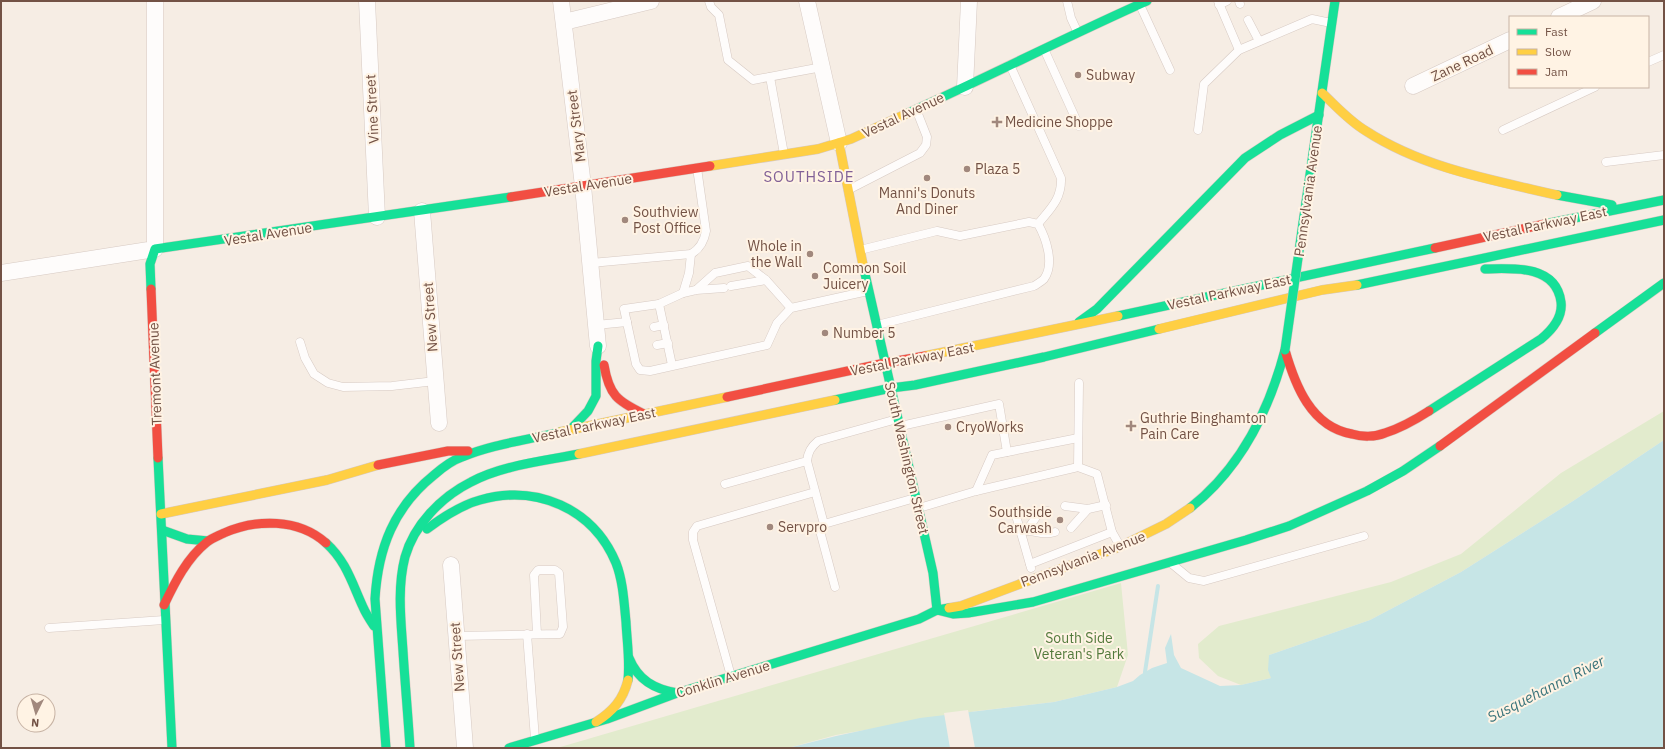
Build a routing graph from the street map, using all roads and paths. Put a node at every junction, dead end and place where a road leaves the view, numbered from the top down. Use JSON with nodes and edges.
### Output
{"nodes":[{"id":1,"x":155,"y":1,"type":"edge"},
{"id":2,"x":367,"y":1,"type":"edge"},
{"id":3,"x":561,"y":1,"type":"edge"},
{"id":4,"x":651,"y":1,"type":"edge"},
{"id":5,"x":709,"y":1,"type":"edge"},
{"id":6,"x":807,"y":1,"type":"edge"},
{"id":7,"x":969,"y":1,"type":"edge"},
{"id":8,"x":1067,"y":1,"type":"edge"},
{"id":9,"x":1335,"y":1,"type":"edge"},
{"id":10,"x":1593,"y":1,"type":"edge"},
{"id":11,"x":1221,"y":2,"type":"edge"},
{"id":12,"x":1144,"y":3,"type":"edge"},
{"id":13,"x":1561,"y":16,"type":"edge"},
{"id":14,"x":1248,"y":20,"type":"dead end"},
{"id":15,"x":564,"y":22,"type":"junction"},
{"id":16,"x":1332,"y":23,"type":"junction"},
{"id":17,"x":1077,"y":32,"type":"junction"},
{"id":18,"x":1509,"y":40,"type":"edge"},
{"id":19,"x":1259,"y":41,"type":"junction"},
{"id":20,"x":1044,"y":48,"type":"junction"},
{"id":21,"x":1239,"y":50,"type":"junction"},
{"id":22,"x":1664,"y":55,"type":"edge"},
{"id":23,"x":1649,"y":62,"type":"edge"},
{"id":24,"x":1010,"y":64,"type":"junction"},
{"id":25,"x":822,"y":66,"type":"junction"},
{"id":26,"x":1170,"y":70,"type":"dead end"},
{"id":27,"x":770,"y":77,"type":"junction"},
{"id":28,"x":1413,"y":86,"type":"dead end"},
{"id":29,"x":965,"y":87,"type":"junction"},
{"id":30,"x":1594,"y":88,"type":"edge"},
{"id":31,"x":1322,"y":93,"type":"junction"},
{"id":32,"x":915,"y":109,"type":"junction"},
{"id":33,"x":1319,"y":115,"type":"junction"},
{"id":34,"x":1079,"y":126,"type":"dead end"},
{"id":35,"x":1198,"y":130,"type":"dead end"},
{"id":36,"x":1503,"y":130,"type":"dead end"},
{"id":37,"x":839,"y":142,"type":"junction"},
{"id":38,"x":784,"y":155,"type":"junction"},
{"id":39,"x":1664,"y":155,"type":"edge"},
{"id":40,"x":1606,"y":162,"type":"dead end"},
{"id":41,"x":697,"y":168,"type":"junction"},
{"id":42,"x":583,"y":186,"type":"junction"},
{"id":43,"x":847,"y":191,"type":"junction"},
{"id":44,"x":1663,"y":200,"type":"edge"},
{"id":45,"x":422,"y":211,"type":"junction"},
{"id":46,"x":377,"y":217,"type":"junction"},
{"id":47,"x":1664,"y":220,"type":"edge"},
{"id":48,"x":1038,"y":224,"type":"junction"},
{"id":49,"x":155,"y":249,"type":"junction"},
{"id":50,"x":860,"y":250,"type":"junction"},
{"id":51,"x":691,"y":254,"type":"junction"},
{"id":52,"x":591,"y":263,"type":"junction"},
{"id":53,"x":1,"y":273,"type":"edge"},
{"id":54,"x":1405,"y":276,"type":"junction"},
{"id":55,"x":766,"y":280,"type":"junction"},
{"id":56,"x":1664,"y":283,"type":"edge"},
{"id":57,"x":696,"y":290,"type":"junction"},
{"id":58,"x":869,"y":291,"type":"junction"},
{"id":59,"x":683,"y":293,"type":"junction"},
{"id":60,"x":659,"y":304,"type":"junction"},
{"id":61,"x":791,"y":308,"type":"junction"},
{"id":62,"x":627,"y":322,"type":"junction"},
{"id":63,"x":664,"y":325,"type":"junction"},
{"id":64,"x":876,"y":325,"type":"junction"},
{"id":65,"x":596,"y":326,"type":"junction"},
{"id":66,"x":654,"y":327,"type":"dead end"},
{"id":67,"x":1067,"y":327,"type":"junction"},
{"id":68,"x":300,"y":342,"type":"dead end"},
{"id":69,"x":668,"y":343,"type":"junction"},
{"id":70,"x":657,"y":345,"type":"dead end"},
{"id":71,"x":598,"y":346,"type":"junction"},
{"id":72,"x":1285,"y":350,"type":"junction"},
{"id":73,"x":885,"y":364,"type":"junction"},
{"id":74,"x":672,"y":365,"type":"junction"},
{"id":75,"x":435,"y":381,"type":"junction"},
{"id":76,"x":1079,"y":383,"type":"dead end"},
{"id":77,"x":891,"y":388,"type":"junction"},
{"id":78,"x":644,"y":414,"type":"junction"},
{"id":79,"x":899,"y":422,"type":"junction"},
{"id":80,"x":438,"y":423,"type":"dead end"},
{"id":81,"x":570,"y":430,"type":"junction"},
{"id":82,"x":1078,"y":438,"type":"junction"},
{"id":83,"x":479,"y":451,"type":"junction"},
{"id":84,"x":1007,"y":452,"type":"junction"},
{"id":85,"x":807,"y":461,"type":"junction"},
{"id":86,"x":1078,"y":467,"type":"junction"},
{"id":87,"x":725,"y":484,"type":"dead end"},
{"id":88,"x":976,"y":491,"type":"junction"},
{"id":89,"x":815,"y":492,"type":"junction"},
{"id":90,"x":916,"y":498,"type":"junction"},
{"id":91,"x":1106,"y":505,"type":"junction"},
{"id":92,"x":1064,"y":506,"type":"dead end"},
{"id":93,"x":918,"y":508,"type":"junction"},
{"id":94,"x":1088,"y":509,"type":"junction"},
{"id":95,"x":1048,"y":511,"type":"dead end"},
{"id":96,"x":1015,"y":512,"type":"dead end"},
{"id":97,"x":161,"y":514,"type":"junction"},
{"id":98,"x":824,"y":524,"type":"junction"},
{"id":99,"x":1071,"y":528,"type":"dead end"},
{"id":100,"x":162,"y":530,"type":"junction"},
{"id":101,"x":1024,"y":531,"type":"junction"},
{"id":102,"x":1055,"y":532,"type":"dead end"},
{"id":103,"x":1112,"y":532,"type":"junction"},
{"id":104,"x":1364,"y":536,"type":"dead end"},
{"id":105,"x":208,"y":541,"type":"junction"},
{"id":106,"x":411,"y":542,"type":"junction"},
{"id":107,"x":1120,"y":547,"type":"junction"},
{"id":108,"x":1170,"y":562,"type":"junction"},
{"id":109,"x":1030,"y":564,"type":"junction"},
{"id":110,"x":451,"y":565,"type":"dead end"},
{"id":111,"x":1034,"y":578,"type":"junction"},
{"id":112,"x":835,"y":587,"type":"dead end"},
{"id":113,"x":164,"y":604,"type":"junction"},
{"id":114,"x":937,"y":610,"type":"junction"},
{"id":115,"x":165,"y":620,"type":"junction"},
{"id":116,"x":49,"y":628,"type":"dead end"},
{"id":117,"x":377,"y":630,"type":"junction"},
{"id":118,"x":527,"y":634,"type":"junction"},
{"id":119,"x":537,"y":634,"type":"junction"},
{"id":120,"x":456,"y":636,"type":"junction"},
{"id":121,"x":630,"y":658,"type":"junction"},
{"id":122,"x":731,"y":676,"type":"junction"},
{"id":123,"x":677,"y":693,"type":"junction"},
{"id":124,"x":596,"y":722,"type":"junction"},
{"id":125,"x":536,"y":740,"type":"junction"},
{"id":126,"x":172,"y":748,"type":"edge"},
{"id":127,"x":386,"y":748,"type":"edge"},
{"id":128,"x":410,"y":748,"type":"edge"},
{"id":129,"x":465,"y":748,"type":"edge"},
{"id":130,"x":509,"y":748,"type":"edge"}],
"edges":[{"from":1,"to":49,"type":"street","name":"Tremont Avenue"},
{"from":2,"to":46,"type":"street","name":"Vine Street"},
{"from":3,"to":15,"type":"street","name":"Mary Street"},
{"from":4,"to":15,"type":"street"},
{"from":5,"to":27,"type":"lane"},
{"from":6,"to":25,"type":"street","name":"South Washington Street"},
{"from":7,"to":29,"type":"street"},
{"from":8,"to":17,"type":"lane"},
{"from":9,"to":16,"type":"main road","name":"Pennsylvania Avenue"},
{"from":10,"to":13,"type":"street"},
{"from":11,"to":21,"type":"lane"},
{"from":12,"to":17,"type":"main road","name":"Vestal Avenue"},
{"from":12,"to":26,"type":"lane"},
{"from":14,"to":19,"type":"lane"},
{"from":15,"to":42,"type":"street","name":"Mary Street"},
{"from":16,"to":19,"type":"lane"},
{"from":16,"to":31,"type":"main road","name":"Pennsylvania Avenue"},
{"from":17,"to":20,"type":"main road","name":"Vestal Avenue"},
{"from":18,"to":28,"type":"street","name":"Zane Road"},
{"from":19,"to":21,"type":"lane"},
{"from":20,"to":24,"type":"main road","name":"Vestal Avenue"},
{"from":20,"to":34,"type":"lane"},
{"from":21,"to":35,"type":"lane"},
{"from":22,"to":23,"type":"lane"},
{"from":24,"to":29,"type":"main road","name":"Vestal Avenue"},
{"from":24,"to":48,"type":"lane"},
{"from":25,"to":27,"type":"lane"},
{"from":25,"to":37,"type":"street","name":"South Washington Street"},
{"from":27,"to":38,"type":"lane"},
{"from":29,"to":32,"type":"main road","name":"Vestal Avenue"},
{"from":30,"to":36,"type":"lane"},
{"from":31,"to":33,"type":"main road","name":"Pennsylvania Avenue"},
{"from":31,"to":44,"type":"main road"},
{"from":32,"to":37,"type":"main road","name":"Vestal Avenue"},
{"from":32,"to":43,"type":"lane"},
{"from":33,"to":67,"type":"main road"},
{"from":33,"to":72,"type":"main road","name":"Pennsylvania Avenue","bridge":true},
{"from":37,"to":38,"type":"main road","name":"Vestal Avenue"},
{"from":37,"to":43,"type":"main road","name":"South Washington Street"},
{"from":38,"to":41,"type":"main road","name":"Vestal Avenue"},
{"from":39,"to":40,"type":"lane"},
{"from":41,"to":42,"type":"main road","name":"Vestal Avenue"},
{"from":41,"to":51,"type":"lane"},
{"from":42,"to":45,"type":"main road","name":"Vestal Avenue"},
{"from":42,"to":52,"type":"street","name":"Mary Street"},
{"from":43,"to":50,"type":"main road","name":"South Washington Street"},
{"from":44,"to":67,"type":"main road","name":"Vestal Parkway East"},
{"from":45,"to":46,"type":"main road","name":"Vestal Avenue"},
{"from":45,"to":75,"type":"street","name":"New Street"},
{"from":46,"to":49,"type":"main road","name":"Vestal Avenue"},
{"from":47,"to":54,"type":"main road","name":"Vestal Parkway East"},
{"from":48,"to":50,"type":"lane"},
{"from":48,"to":64,"type":"lane"},
{"from":49,"to":53,"type":"street","name":"Vestal Avenue"},
{"from":49,"to":97,"type":"main road","name":"Tremont Avenue"},
{"from":50,"to":58,"type":"main road","name":"South Washington Street"},
{"from":51,"to":52,"type":"lane"},
{"from":51,"to":59,"type":"lane"},
{"from":52,"to":65,"type":"street","name":"Mary Street"},
{"from":54,"to":72,"type":"main road"},
{"from":54,"to":77,"type":"main road","name":"Vestal Parkway East"},
{"from":55,"to":57,"type":"lane"},
{"from":55,"to":57,"type":"lane"},
{"from":55,"to":61,"type":"lane"},
{"from":56,"to":108,"type":"main road"},
{"from":57,"to":59,"type":"lane"},
{"from":58,"to":61,"type":"lane"},
{"from":58,"to":64,"type":"main road","name":"South Washington Street"},
{"from":59,"to":60,"type":"lane"},
{"from":60,"to":62,"type":"lane"},
{"from":60,"to":63,"type":"lane"},
{"from":61,"to":74,"type":"lane"},
{"from":62,"to":65,"type":"lane"},
{"from":62,"to":74,"type":"lane"},
{"from":63,"to":66,"type":"lane"},
{"from":63,"to":69,"type":"lane"},
{"from":64,"to":73,"type":"main road","name":"South Washington Street"},
{"from":65,"to":71,"type":"street","name":"Mary Street"},
{"from":67,"to":73,"type":"main road","name":"Vestal Parkway East"},
{"from":68,"to":75,"type":"lane"},
{"from":69,"to":70,"type":"lane"},
{"from":69,"to":74,"type":"lane"},
{"from":71,"to":78,"type":"main road"},
{"from":71,"to":81,"type":"main road"},
{"from":72,"to":107,"type":"main road","name":"Pennsylvania Avenue"},
{"from":73,"to":77,"type":"main road","name":"South Washington Street"},
{"from":73,"to":78,"type":"main road","name":"Vestal Parkway East"},
{"from":75,"to":80,"type":"street","name":"New Street"},
{"from":76,"to":82,"type":"lane"},
{"from":77,"to":79,"type":"main road","name":"South Washington Street"},
{"from":77,"to":106,"type":"main road","name":"Vestal Parkway East"},
{"from":78,"to":81,"type":"main road","name":"Vestal Parkway East"},
{"from":79,"to":84,"type":"lane"},
{"from":79,"to":85,"type":"lane"},
{"from":79,"to":90,"type":"main road","name":"South Washington Street"},
{"from":81,"to":83,"type":"main road","name":"Vestal Parkway East"},
{"from":82,"to":84,"type":"lane"},
{"from":82,"to":86,"type":"lane"},
{"from":83,"to":97,"type":"main road"},
{"from":83,"to":117,"type":"main road","name":"Vestal Parkway East"},
{"from":84,"to":88,"type":"lane"},
{"from":85,"to":87,"type":"lane"},
{"from":85,"to":89,"type":"lane"},
{"from":86,"to":88,"type":"lane"},
{"from":86,"to":91,"type":"lane"},
{"from":88,"to":93,"type":"lane"},
{"from":89,"to":98,"type":"lane"},
{"from":89,"to":122,"type":"lane"},
{"from":90,"to":93,"type":"main road","name":"South Washington Street"},
{"from":90,"to":98,"type":"lane"},
{"from":91,"to":94,"type":"lane"},
{"from":91,"to":103,"type":"lane"},
{"from":92,"to":94,"type":"lane"},
{"from":93,"to":114,"type":"main road","name":"South Washington Street"},
{"from":94,"to":99,"type":"lane"},
{"from":95,"to":101,"type":"lane"},
{"from":96,"to":101,"type":"lane"},
{"from":97,"to":100,"type":"main road","name":"Tremont Avenue"},
{"from":98,"to":112,"type":"lane"},
{"from":100,"to":105,"type":"main road"},
{"from":100,"to":113,"type":"main road","name":"Tremont Avenue"},
{"from":101,"to":102,"type":"lane"},
{"from":101,"to":109,"type":"lane"},
{"from":103,"to":107,"type":"lane"},
{"from":103,"to":109,"type":"lane"},
{"from":104,"to":108,"type":"lane"},
{"from":105,"to":113,"type":"main road"},
{"from":105,"to":117,"type":"main road"},
{"from":106,"to":121,"type":"main road"},
{"from":106,"to":128,"type":"main road","name":"Vestal Parkway East"},
{"from":107,"to":111,"type":"main road","name":"Pennsylvania Avenue"},
{"from":108,"to":114,"type":"main road"},
{"from":109,"to":111,"type":"lane"},
{"from":110,"to":120,"type":"street","name":"New Street"},
{"from":111,"to":114,"type":"main road","name":"Pennsylvania Avenue"},
{"from":113,"to":115,"type":"main road","name":"Tremont Avenue"},
{"from":114,"to":122,"type":"main road","name":"Conklin Avenue"},
{"from":115,"to":116,"type":"lane"},
{"from":115,"to":126,"type":"main road","name":"Tremont Avenue"},
{"from":117,"to":127,"type":"main road","name":"Vestal Parkway East"},
{"from":118,"to":119,"type":"lane"},
{"from":118,"to":120,"type":"lane"},
{"from":118,"to":125,"type":"lane"},
{"from":119,"to":119,"type":"lane"},
{"from":120,"to":129,"type":"street","name":"New Street"},
{"from":121,"to":123,"type":"main road"},
{"from":121,"to":124,"type":"main road"},
{"from":122,"to":123,"type":"main road","name":"Conklin Avenue"},
{"from":123,"to":124,"type":"main road","name":"Conklin Avenue"},
{"from":124,"to":125,"type":"main road","name":"Conklin Avenue"},
{"from":125,"to":130,"type":"main road","name":"Conklin Avenue"}]}
